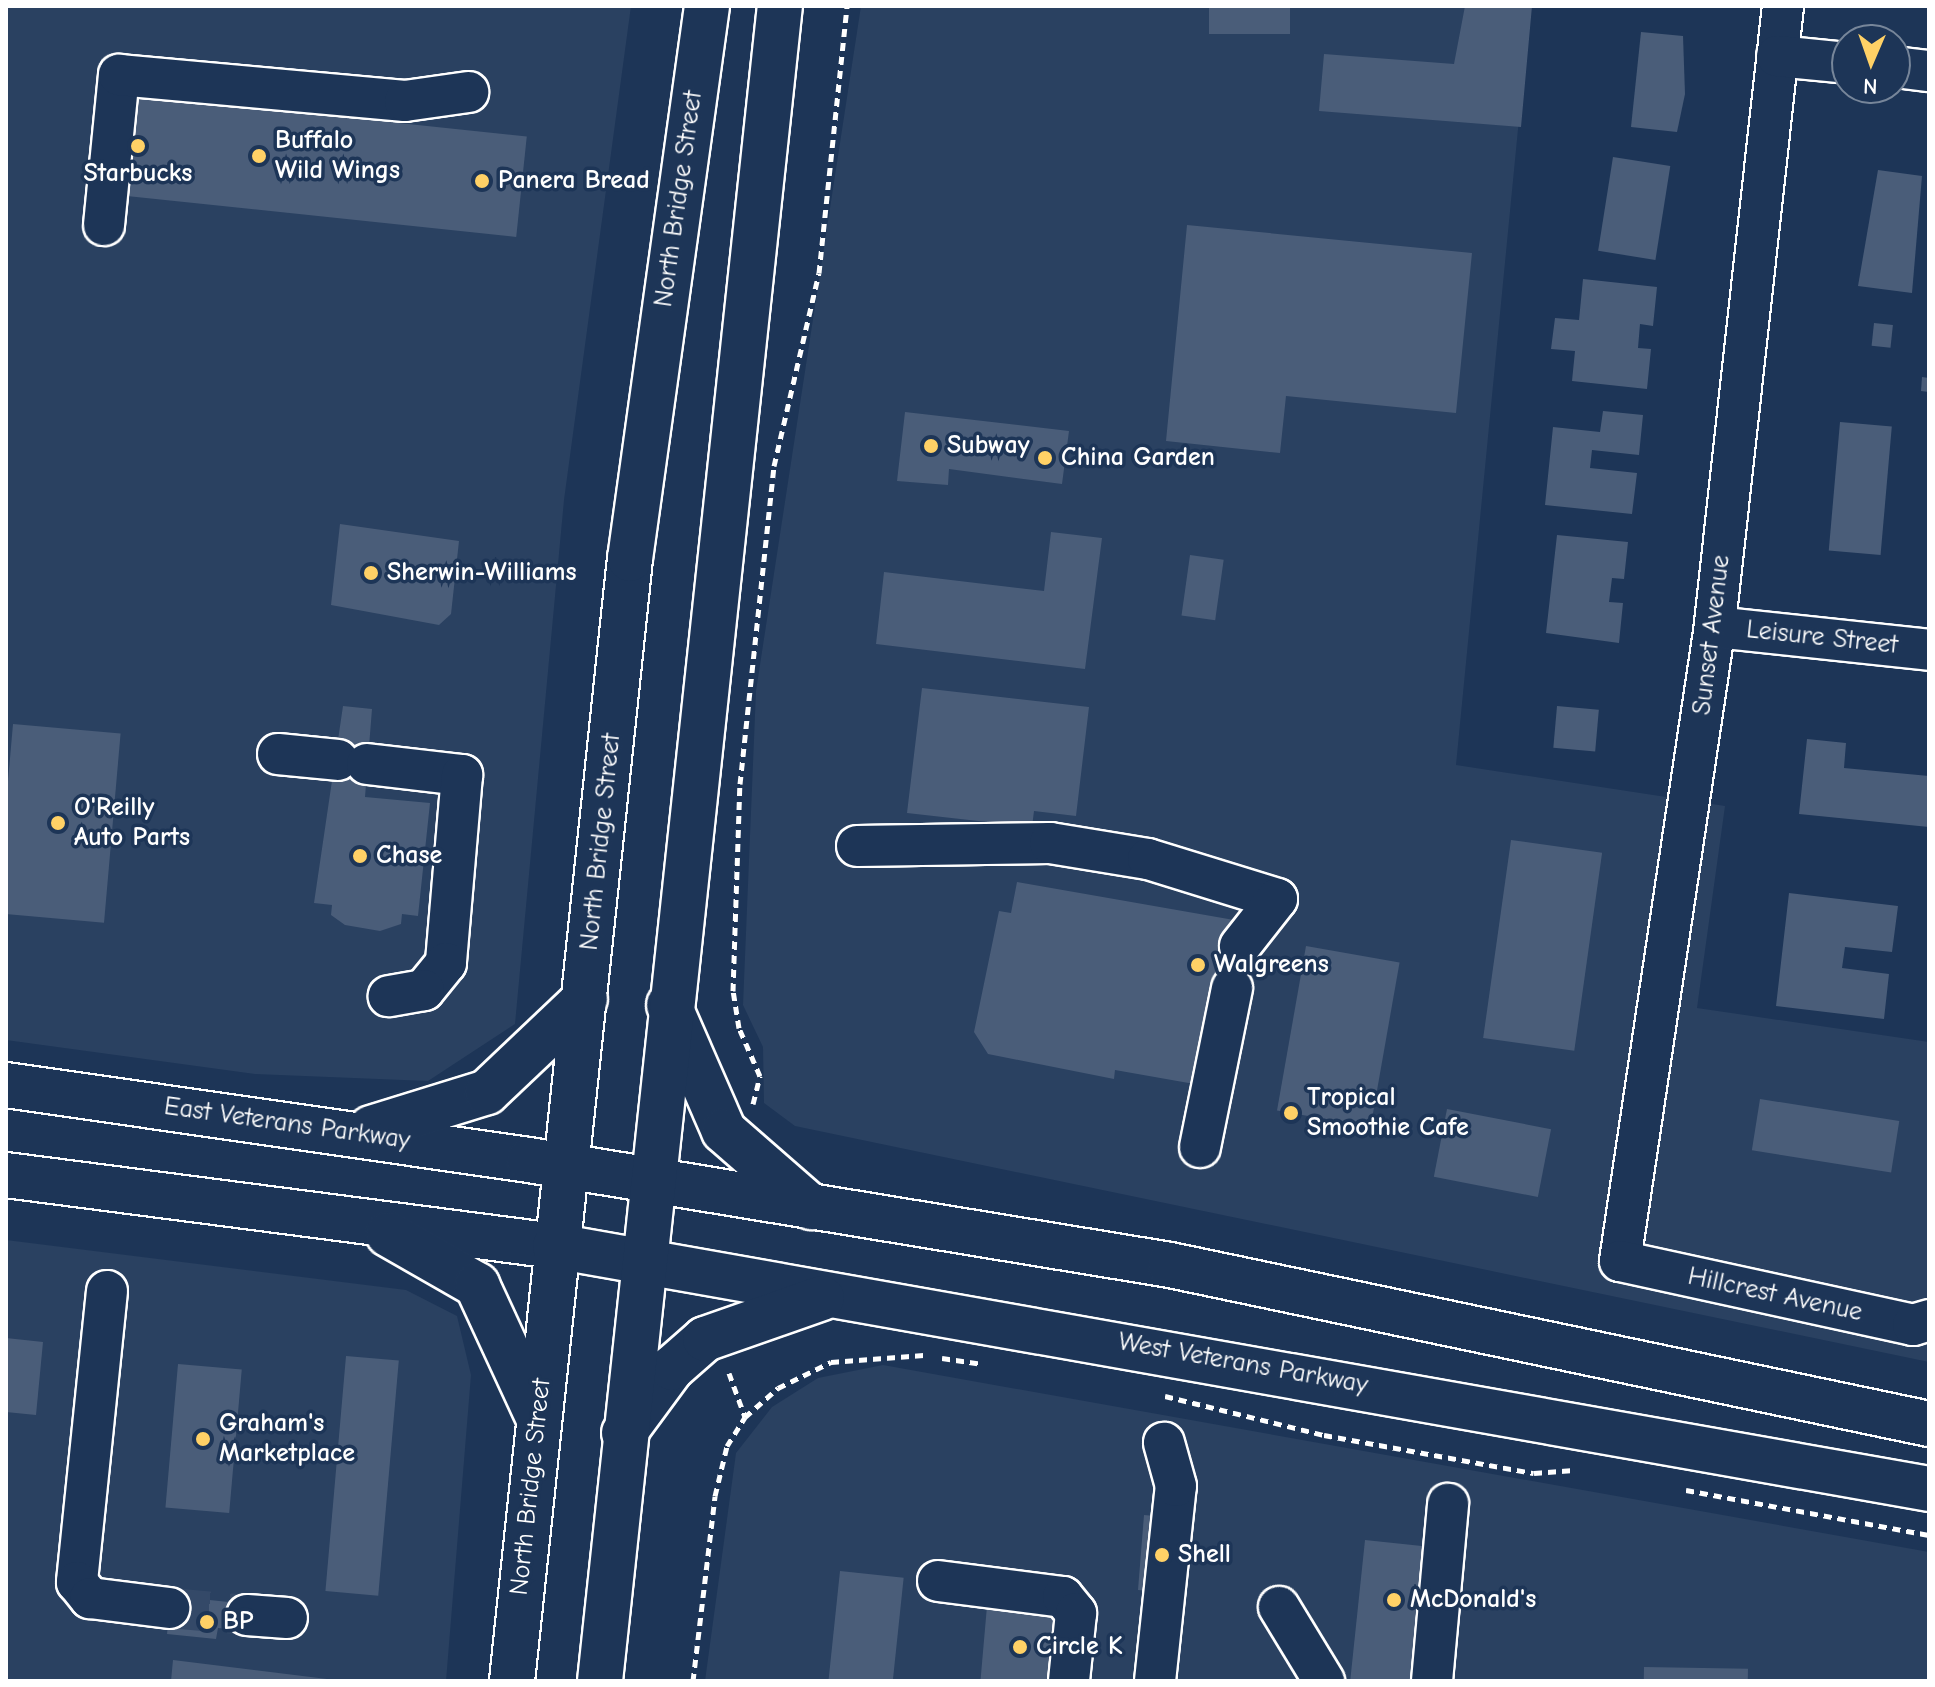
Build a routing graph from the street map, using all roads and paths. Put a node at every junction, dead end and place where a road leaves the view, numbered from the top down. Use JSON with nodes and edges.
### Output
{"nodes":[{"id":1,"x":707,"y":6,"type":"edge"},
{"id":2,"x":780,"y":6,"type":"edge"},
{"id":3,"x":847,"y":6,"type":"edge"},
{"id":4,"x":1783,"y":6,"type":"edge"},
{"id":5,"x":1777,"y":56,"type":"junction"},
{"id":6,"x":1831,"y":61,"type":"edge"},
{"id":7,"x":468,"y":92,"type":"dead end"},
{"id":8,"x":104,"y":225,"type":"dead end"},
{"id":9,"x":1715,"y":627,"type":"junction"},
{"id":10,"x":1929,"y":650,"type":"edge"},
{"id":11,"x":278,"y":754,"type":"dead end"},
{"id":12,"x":857,"y":846,"type":"dead end"},
{"id":13,"x":1240,"y":946,"type":"dead end"},
{"id":14,"x":1232,"y":988,"type":"dead end"},
{"id":15,"x":389,"y":996,"type":"dead end"},
{"id":16,"x":585,"y":999,"type":"junction"},
{"id":17,"x":669,"y":1005,"type":"junction"},
{"id":18,"x":6,"y":1085,"type":"edge"},
{"id":19,"x":742,"y":1116,"type":"dead end"},
{"id":20,"x":351,"y":1133,"type":"junction"},
{"id":21,"x":1200,"y":1147,"type":"dead end"},
{"id":22,"x":567,"y":1165,"type":"junction"},
{"id":23,"x":6,"y":1175,"type":"edge"},
{"id":24,"x":651,"y":1179,"type":"junction"},
{"id":25,"x":811,"y":1207,"type":"junction"},
{"id":26,"x":353,"y":1217,"type":"junction"},
{"id":27,"x":555,"y":1246,"type":"junction"},
{"id":28,"x":1620,"y":1261,"type":"joint"},
{"id":29,"x":642,"y":1262,"type":"junction"},
{"id":30,"x":107,"y":1291,"type":"dead end"},
{"id":31,"x":834,"y":1295,"type":"junction"},
{"id":32,"x":1929,"y":1320,"type":"edge"},
{"id":33,"x":723,"y":1360,"type":"dead end"},
{"id":34,"x":992,"y":1362,"type":"dead end"},
{"id":35,"x":1149,"y":1391,"type":"dead end"},
{"id":36,"x":538,"y":1417,"type":"junction"},
{"id":37,"x":745,"y":1417,"type":"junction"},
{"id":38,"x":1929,"y":1424,"type":"edge"},
{"id":39,"x":624,"y":1433,"type":"junction"},
{"id":40,"x":1164,"y":1443,"type":"dead end"},
{"id":41,"x":1570,"y":1469,"type":"dead end"},
{"id":42,"x":1673,"y":1487,"type":"dead end"},
{"id":43,"x":1929,"y":1489,"type":"edge"},
{"id":44,"x":1448,"y":1504,"type":"dead end"},
{"id":45,"x":1929,"y":1535,"type":"edge"},
{"id":46,"x":938,"y":1581,"type":"dead end"},
{"id":47,"x":1279,"y":1607,"type":"dead end"},
{"id":48,"x":169,"y":1608,"type":"tunnel mouth"},
{"id":49,"x":247,"y":1615,"type":"tunnel mouth"},
{"id":50,"x":287,"y":1618,"type":"dead end"},
{"id":51,"x":1302,"y":1641,"type":"junction"},
{"id":52,"x":512,"y":1681,"type":"edge"},
{"id":53,"x":600,"y":1681,"type":"edge"},
{"id":54,"x":693,"y":1681,"type":"edge"},
{"id":55,"x":1069,"y":1681,"type":"edge"},
{"id":56,"x":1155,"y":1681,"type":"edge"},
{"id":57,"x":1296,"y":1681,"type":"edge"},
{"id":58,"x":1324,"y":1681,"type":"edge"},
{"id":59,"x":1432,"y":1681,"type":"edge"}],
"edges":[{"from":1,"to":16,"type":"main road","name":"North Bridge Street"},
{"from":2,"to":17,"type":"main road"},
{"from":3,"to":19,"type":"path"},
{"from":4,"to":5,"type":"street","name":"Sunset Avenue"},
{"from":5,"to":6,"type":"street"},
{"from":5,"to":9,"type":"street","name":"Sunset Avenue"},
{"from":7,"to":8,"type":"street"},
{"from":9,"to":10,"type":"street","name":"Leisure Street"},
{"from":9,"to":28,"type":"street","name":"Sunset Avenue"},
{"from":11,"to":15,"type":"street"},
{"from":12,"to":13,"type":"street"},
{"from":14,"to":21,"type":"street"},
{"from":16,"to":20,"type":"main road"},
{"from":16,"to":22,"type":"main road","name":"North Bridge Street"},
{"from":17,"to":24,"type":"main road"},
{"from":17,"to":25,"type":"main road"},
{"from":18,"to":20,"type":"main road","name":"East Veterans Parkway"},
{"from":20,"to":22,"type":"main road","name":"East Veterans Parkway"},
{"from":22,"to":24,"type":"main road"},
{"from":22,"to":27,"type":"main road","name":"North Bridge Street"},
{"from":23,"to":26,"type":"main road"},
{"from":24,"to":25,"type":"main road"},
{"from":24,"to":29,"type":"main road"},
{"from":25,"to":38,"type":"main road"},
{"from":26,"to":27,"type":"main road"},
{"from":26,"to":36,"type":"main road"},
{"from":27,"to":29,"type":"main road","name":"West Veterans Parkway"},
{"from":27,"to":36,"type":"main road","name":"North Bridge Street"},
{"from":28,"to":32,"type":"street","name":"Hillcrest Avenue"},
{"from":29,"to":31,"type":"main road","name":"West Veterans Parkway"},
{"from":29,"to":39,"type":"main road"},
{"from":30,"to":48,"type":"street"},
{"from":31,"to":39,"type":"main road"},
{"from":31,"to":43,"type":"main road","name":"West Veterans Parkway"},
{"from":33,"to":37,"type":"path"},
{"from":34,"to":37,"type":"path"},
{"from":35,"to":41,"type":"path"},
{"from":36,"to":52,"type":"main road","name":"North Bridge Street"},
{"from":37,"to":54,"type":"path"},
{"from":39,"to":53,"type":"main road"},
{"from":40,"to":56,"type":"street"},
{"from":42,"to":45,"type":"path"},
{"from":44,"to":59,"type":"street"},
{"from":46,"to":55,"type":"street"},
{"from":47,"to":51,"type":"street"},
{"from":49,"to":50,"type":"street"},
{"from":51,"to":57,"type":"street"},
{"from":51,"to":58,"type":"street"}]}
